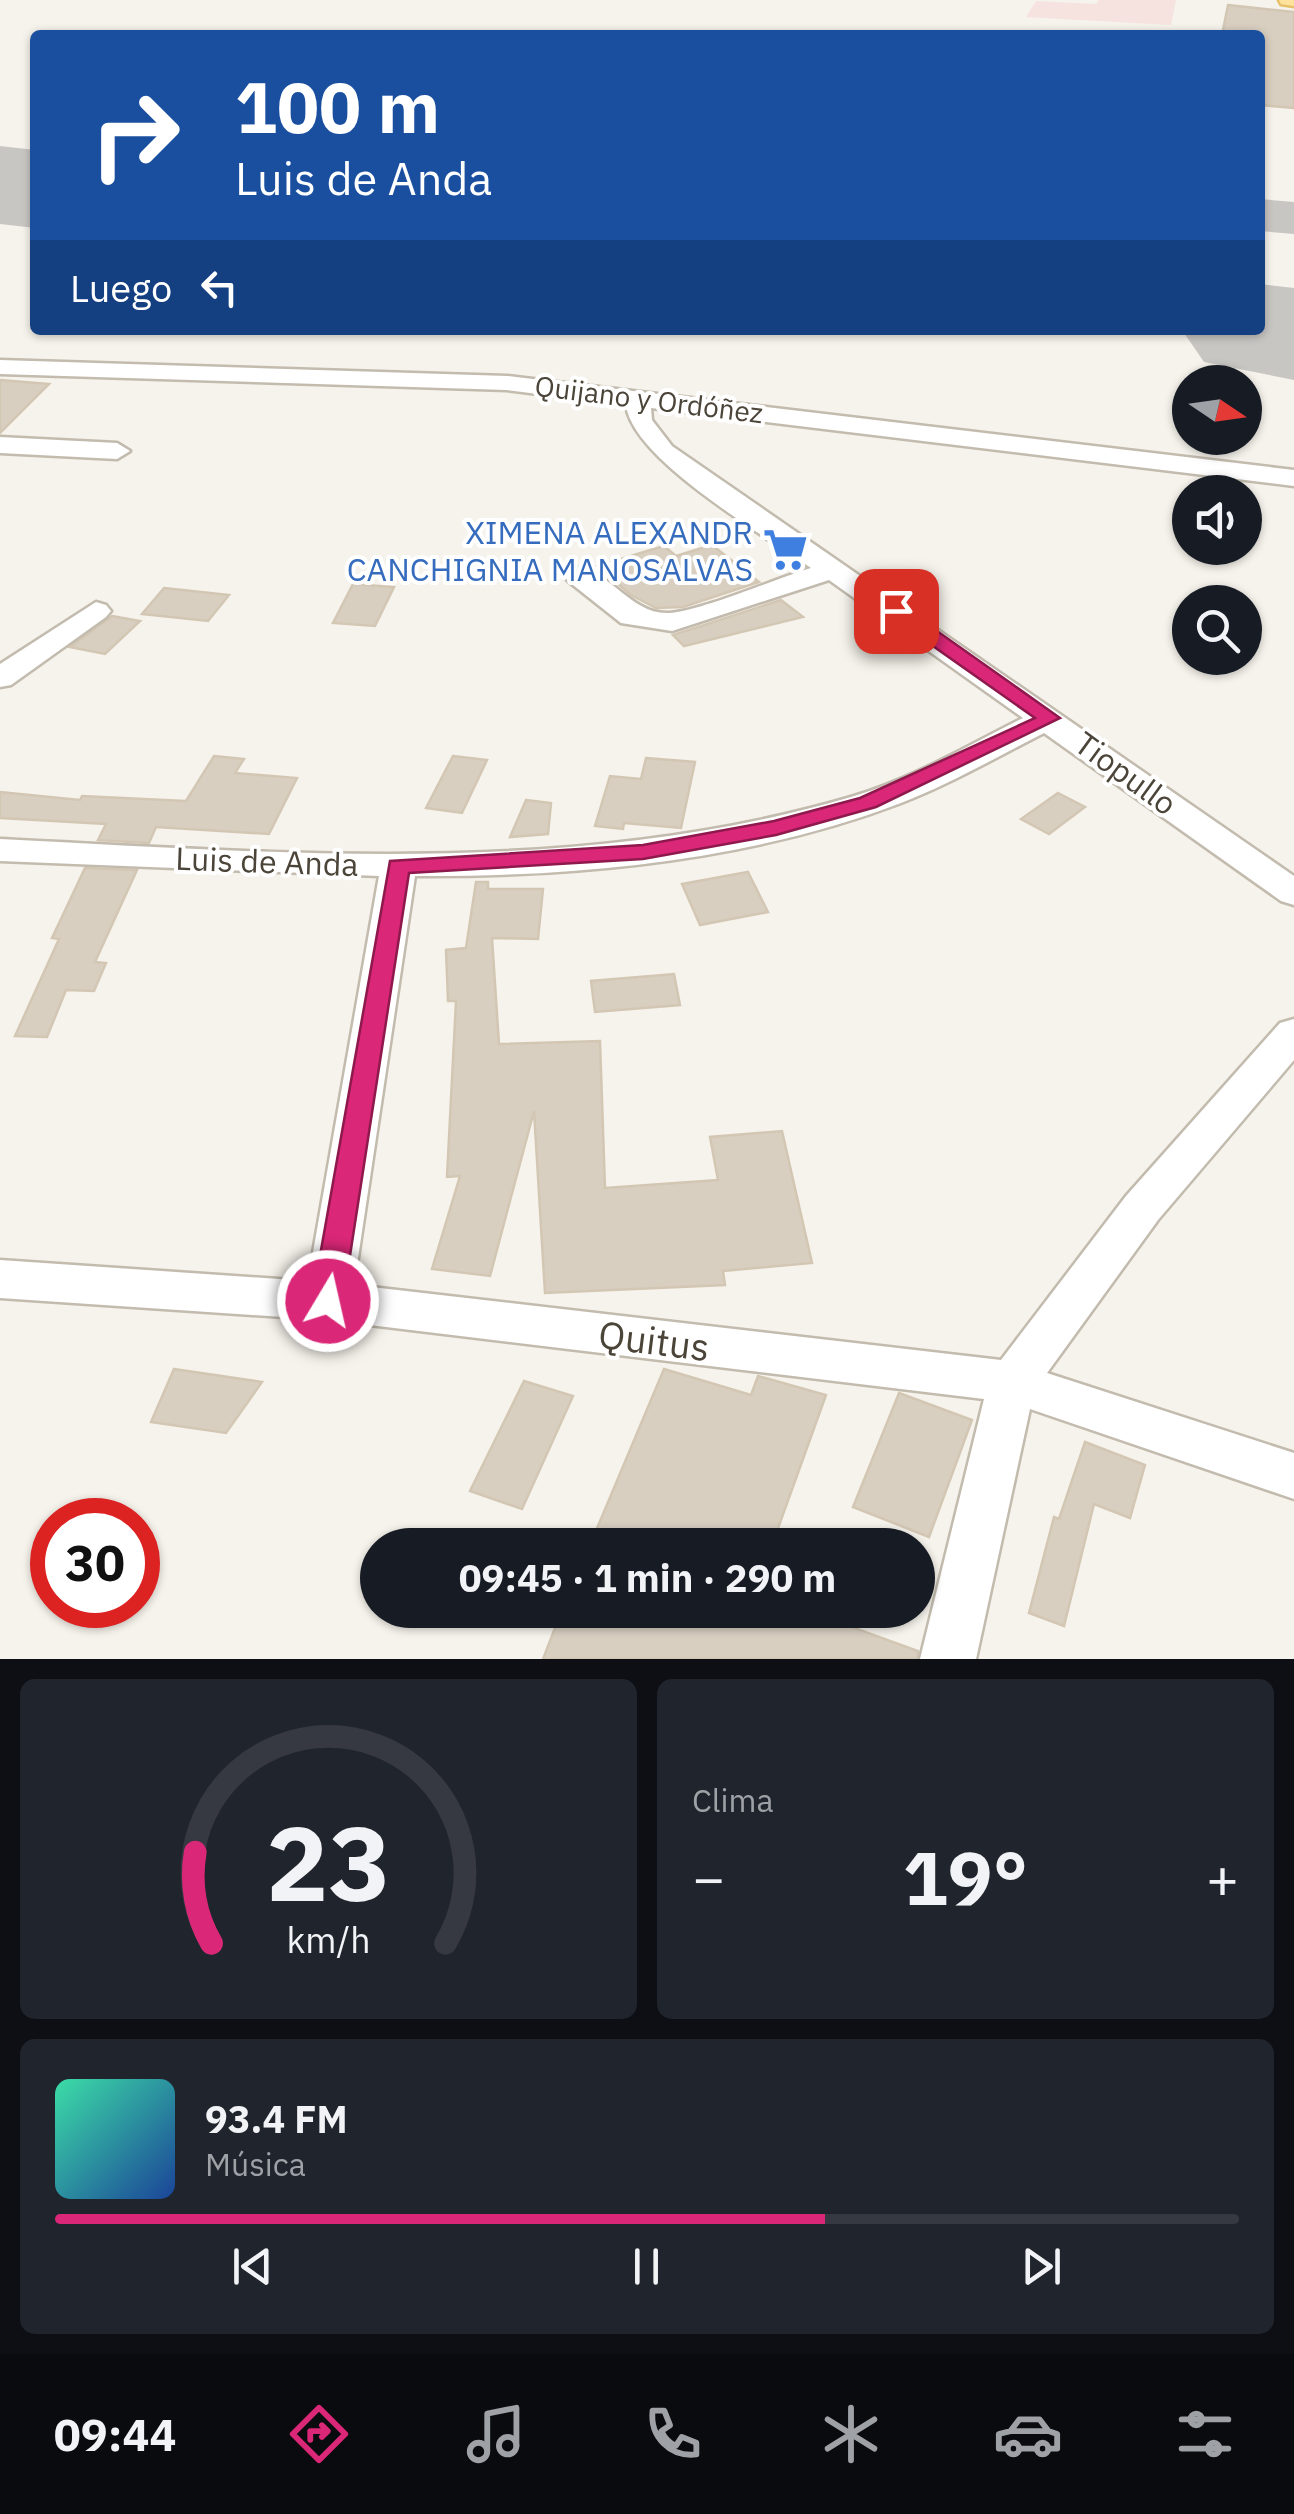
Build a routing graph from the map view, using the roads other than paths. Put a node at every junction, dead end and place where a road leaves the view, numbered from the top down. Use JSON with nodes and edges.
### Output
{"nodes":[{"id":1,"x":0,"y":367,"type":"edge"},
{"id":2,"x":638,"y":397,"type":"junction"},
{"id":3,"x":0,"y":445,"type":"edge"},
{"id":4,"x":116,"y":452,"type":"dead end"},
{"id":5,"x":1294,"y":478,"type":"edge"},
{"id":6,"x":834,"y":568,"type":"junction"},
{"id":7,"x":578,"y":576,"type":"dead end"},
{"id":8,"x":96,"y":611,"type":"dead end"},
{"id":9,"x":0,"y":678,"type":"edge"},
{"id":10,"x":1050,"y":718,"type":"junction"},
{"id":11,"x":0,"y":850,"type":"edge"},
{"id":12,"x":399,"y":866,"type":"junction"},
{"id":13,"x":1294,"y":892,"type":"edge"},
{"id":14,"x":1294,"y":1033,"type":"edge"},
{"id":15,"x":0,"y":1279,"type":"edge"},
{"id":16,"x":328,"y":1301,"type":"junction"},
{"id":17,"x":1012,"y":1382,"type":"junction"},
{"id":18,"x":1294,"y":1476,"type":"edge"},
{"id":19,"x":948,"y":1659,"type":"edge"}],
"edges":[{"from":1,"to":2,"type":"street","name":"Quijano y Ordóñez"},
{"from":2,"to":5,"type":"street","name":"Quijano y Ordóñez"},
{"from":2,"to":6,"type":"street","name":"Tiopullo"},
{"from":3,"to":4,"type":"street"},
{"from":6,"to":7,"type":"street"},
{"from":6,"to":10,"type":"street","name":"Tiopullo"},
{"from":8,"to":9,"type":"street"},
{"from":10,"to":12,"type":"street","name":"Luis de Anda"},
{"from":10,"to":13,"type":"street","name":"Tiopullo"},
{"from":11,"to":12,"type":"street","name":"Luis de Anda"},
{"from":12,"to":16,"type":"street"},
{"from":14,"to":17,"type":"street"},
{"from":15,"to":16,"type":"street","name":"Quitus"},
{"from":16,"to":17,"type":"street","name":"Quitus"},
{"from":17,"to":18,"type":"street","name":"Quitus"},
{"from":17,"to":19,"type":"street"}]}
